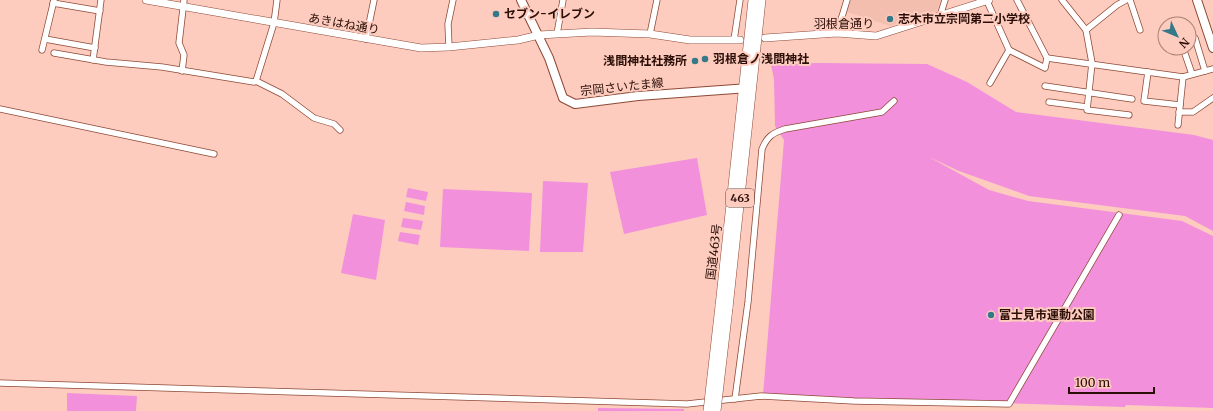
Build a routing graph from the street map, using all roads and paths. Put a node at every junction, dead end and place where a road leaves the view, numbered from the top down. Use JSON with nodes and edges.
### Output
{"nodes":[{"id":1,"x":101,"y":0,"type":"edge"},
{"id":2,"x":146,"y":0,"type":"edge"},
{"id":3,"x":278,"y":0,"type":"edge"},
{"id":4,"x":374,"y":0,"type":"edge"},
{"id":5,"x":453,"y":0,"type":"edge"},
{"id":6,"x":521,"y":0,"type":"edge"},
{"id":7,"x":563,"y":0,"type":"edge"},
{"id":8,"x":658,"y":0,"type":"edge"},
{"id":9,"x":740,"y":0,"type":"edge"},
{"id":10,"x":754,"y":0,"type":"edge"},
{"id":11,"x":761,"y":0,"type":"edge"},
{"id":12,"x":847,"y":0,"type":"edge"},
{"id":13,"x":945,"y":0,"type":"edge"},
{"id":14,"x":988,"y":0,"type":"edge"},
{"id":15,"x":1017,"y":0,"type":"edge"},
{"id":16,"x":1062,"y":0,"type":"edge"},
{"id":17,"x":1126,"y":0,"type":"edge"},
{"id":18,"x":1130,"y":0,"type":"edge"},
{"id":19,"x":1196,"y":0,"type":"edge"},
{"id":20,"x":54,"y":1,"type":"edge"},
{"id":21,"x":184,"y":3,"type":"edge"},
{"id":22,"x":100,"y":11,"type":"junction"},
{"id":23,"x":940,"y":16,"type":"junction"},
{"id":24,"x":274,"y":23,"type":"junction"},
{"id":25,"x":1086,"y":30,"type":"junction"},
{"id":26,"x":1140,"y":30,"type":"dead end"},
{"id":27,"x":837,"y":33,"type":"junction"},
{"id":28,"x":557,"y":34,"type":"junction"},
{"id":29,"x":650,"y":34,"type":"junction"},
{"id":30,"x":539,"y":35,"type":"junction"},
{"id":31,"x":765,"y":38,"type":"dead end"},
{"id":32,"x":45,"y":39,"type":"junction"},
{"id":33,"x":366,"y":39,"type":"junction"},
{"id":34,"x":737,"y":40,"type":"joint"},
{"id":35,"x":1197,"y":45,"type":"edge"},
{"id":36,"x":95,"y":48,"type":"junction"},
{"id":37,"x":449,"y":48,"type":"junction"},
{"id":38,"x":1213,"y":48,"type":"edge"},
{"id":39,"x":42,"y":50,"type":"dead end"},
{"id":40,"x":1009,"y":50,"type":"junction"},
{"id":41,"x":54,"y":53,"type":"dead end"},
{"id":42,"x":1186,"y":56,"type":"edge"},
{"id":43,"x":1047,"y":58,"type":"junction"},
{"id":44,"x":93,"y":60,"type":"junction"},
{"id":45,"x":1092,"y":64,"type":"junction"},
{"id":46,"x":1213,"y":68,"type":"edge"},
{"id":47,"x":182,"y":71,"type":"junction"},
{"id":48,"x":1205,"y":71,"type":"junction"},
{"id":49,"x":1148,"y":72,"type":"junction"},
{"id":50,"x":1192,"y":74,"type":"junction"},
{"id":51,"x":1183,"y":76,"type":"junction"},
{"id":52,"x":256,"y":81,"type":"junction"},
{"id":53,"x":990,"y":83,"type":"dead end"},
{"id":54,"x":1045,"y":86,"type":"dead end"},
{"id":55,"x":748,"y":88,"type":"junction"},
{"id":56,"x":1089,"y":92,"type":"junction"},
{"id":57,"x":1213,"y":98,"type":"edge"},
{"id":58,"x":1132,"y":99,"type":"dead end"},
{"id":59,"x":894,"y":101,"type":"dead end"},
{"id":60,"x":1049,"y":102,"type":"dead end"},
{"id":61,"x":1180,"y":105,"type":"junction"},
{"id":62,"x":1087,"y":107,"type":"junction"},
{"id":63,"x":0,"y":109,"type":"edge"},
{"id":64,"x":1180,"y":112,"type":"junction"},
{"id":65,"x":1129,"y":115,"type":"dead end"},
{"id":66,"x":1178,"y":125,"type":"dead end"},
{"id":67,"x":340,"y":130,"type":"dead end"},
{"id":68,"x":214,"y":154,"type":"dead end"},
{"id":69,"x":1119,"y":215,"type":"dead end"},
{"id":70,"x":724,"y":307,"type":"junction"},
{"id":71,"x":0,"y":383,"type":"edge"},
{"id":72,"x":735,"y":399,"type":"junction"},
{"id":73,"x":708,"y":411,"type":"edge"},
{"id":74,"x":716,"y":411,"type":"edge"}],
"edges":[{"from":1,"to":22,"type":"street"},
{"from":2,"to":21,"type":"street","name":"あきはね通り"},
{"from":3,"to":24,"type":"street"},
{"from":4,"to":33,"type":"street"},
{"from":5,"to":37,"type":"street"},
{"from":6,"to":30,"type":"main road","name":"宗岡さいたま線"},
{"from":7,"to":28,"type":"street"},
{"from":8,"to":29,"type":"street"},
{"from":9,"to":34,"type":"street"},
{"from":10,"to":55,"type":"highway","name":"国道463号","number":"463"},
{"from":11,"to":55,"type":"highway","name":"国道463号","number":"463"},
{"from":12,"to":27,"type":"street"},
{"from":13,"to":23,"type":"street"},
{"from":14,"to":23,"type":"street","name":"羽根倉通り"},
{"from":14,"to":40,"type":"street"},
{"from":15,"to":43,"type":"street"},
{"from":16,"to":25,"type":"street"},
{"from":17,"to":25,"type":"street"},
{"from":18,"to":26,"type":"street"},
{"from":19,"to":38,"type":"main road"},
{"from":20,"to":22,"type":"street"},
{"from":20,"to":32,"type":"street"},
{"from":21,"to":24,"type":"street","name":"あきはね通り"},
{"from":21,"to":47,"type":"street"},
{"from":22,"to":36,"type":"street"},
{"from":23,"to":27,"type":"street","name":"羽根倉通り"},
{"from":24,"to":33,"type":"street","name":"あきはね通り"},
{"from":24,"to":52,"type":"street"},
{"from":25,"to":45,"type":"street"},
{"from":27,"to":31,"type":"street","name":"羽根倉通り"},
{"from":28,"to":29,"type":"street"},
{"from":28,"to":30,"type":"street"},
{"from":29,"to":34,"type":"street"},
{"from":30,"to":37,"type":"street","name":"あきはね通り"},
{"from":30,"to":55,"type":"main road","name":"宗岡さいたま線"},
{"from":32,"to":36,"type":"street"},
{"from":32,"to":39,"type":"street"},
{"from":33,"to":37,"type":"street","name":"あきはね通り"},
{"from":35,"to":48,"type":"street"},
{"from":36,"to":44,"type":"street"},
{"from":40,"to":43,"type":"street"},
{"from":40,"to":53,"type":"street"},
{"from":41,"to":44,"type":"street"},
{"from":42,"to":50,"type":"street"},
{"from":43,"to":45,"type":"street"},
{"from":44,"to":47,"type":"street"},
{"from":45,"to":49,"type":"street"},
{"from":45,"to":56,"type":"street"},
{"from":46,"to":48,"type":"street"},
{"from":47,"to":52,"type":"street"},
{"from":48,"to":50,"type":"street"},
{"from":49,"to":51,"type":"street"},
{"from":49,"to":61,"type":"street"},
{"from":50,"to":51,"type":"street"},
{"from":51,"to":61,"type":"street"},
{"from":52,"to":67,"type":"street"},
{"from":54,"to":56,"type":"street"},
{"from":55,"to":70,"type":"highway","name":"国道463号","number":"463"},
{"from":56,"to":58,"type":"street"},
{"from":56,"to":62,"type":"street"},
{"from":57,"to":64,"type":"street"},
{"from":59,"to":72,"type":"street"},
{"from":60,"to":62,"type":"street"},
{"from":61,"to":64,"type":"street"},
{"from":62,"to":65,"type":"street"},
{"from":63,"to":68,"type":"street"},
{"from":64,"to":66,"type":"street"},
{"from":69,"to":72,"type":"street"},
{"from":70,"to":73,"type":"highway","name":"国道463号","number":"463","bridge":true},
{"from":70,"to":74,"type":"highway","name":"国道463号","number":"463","bridge":true},
{"from":71,"to":72,"type":"street"}]}
